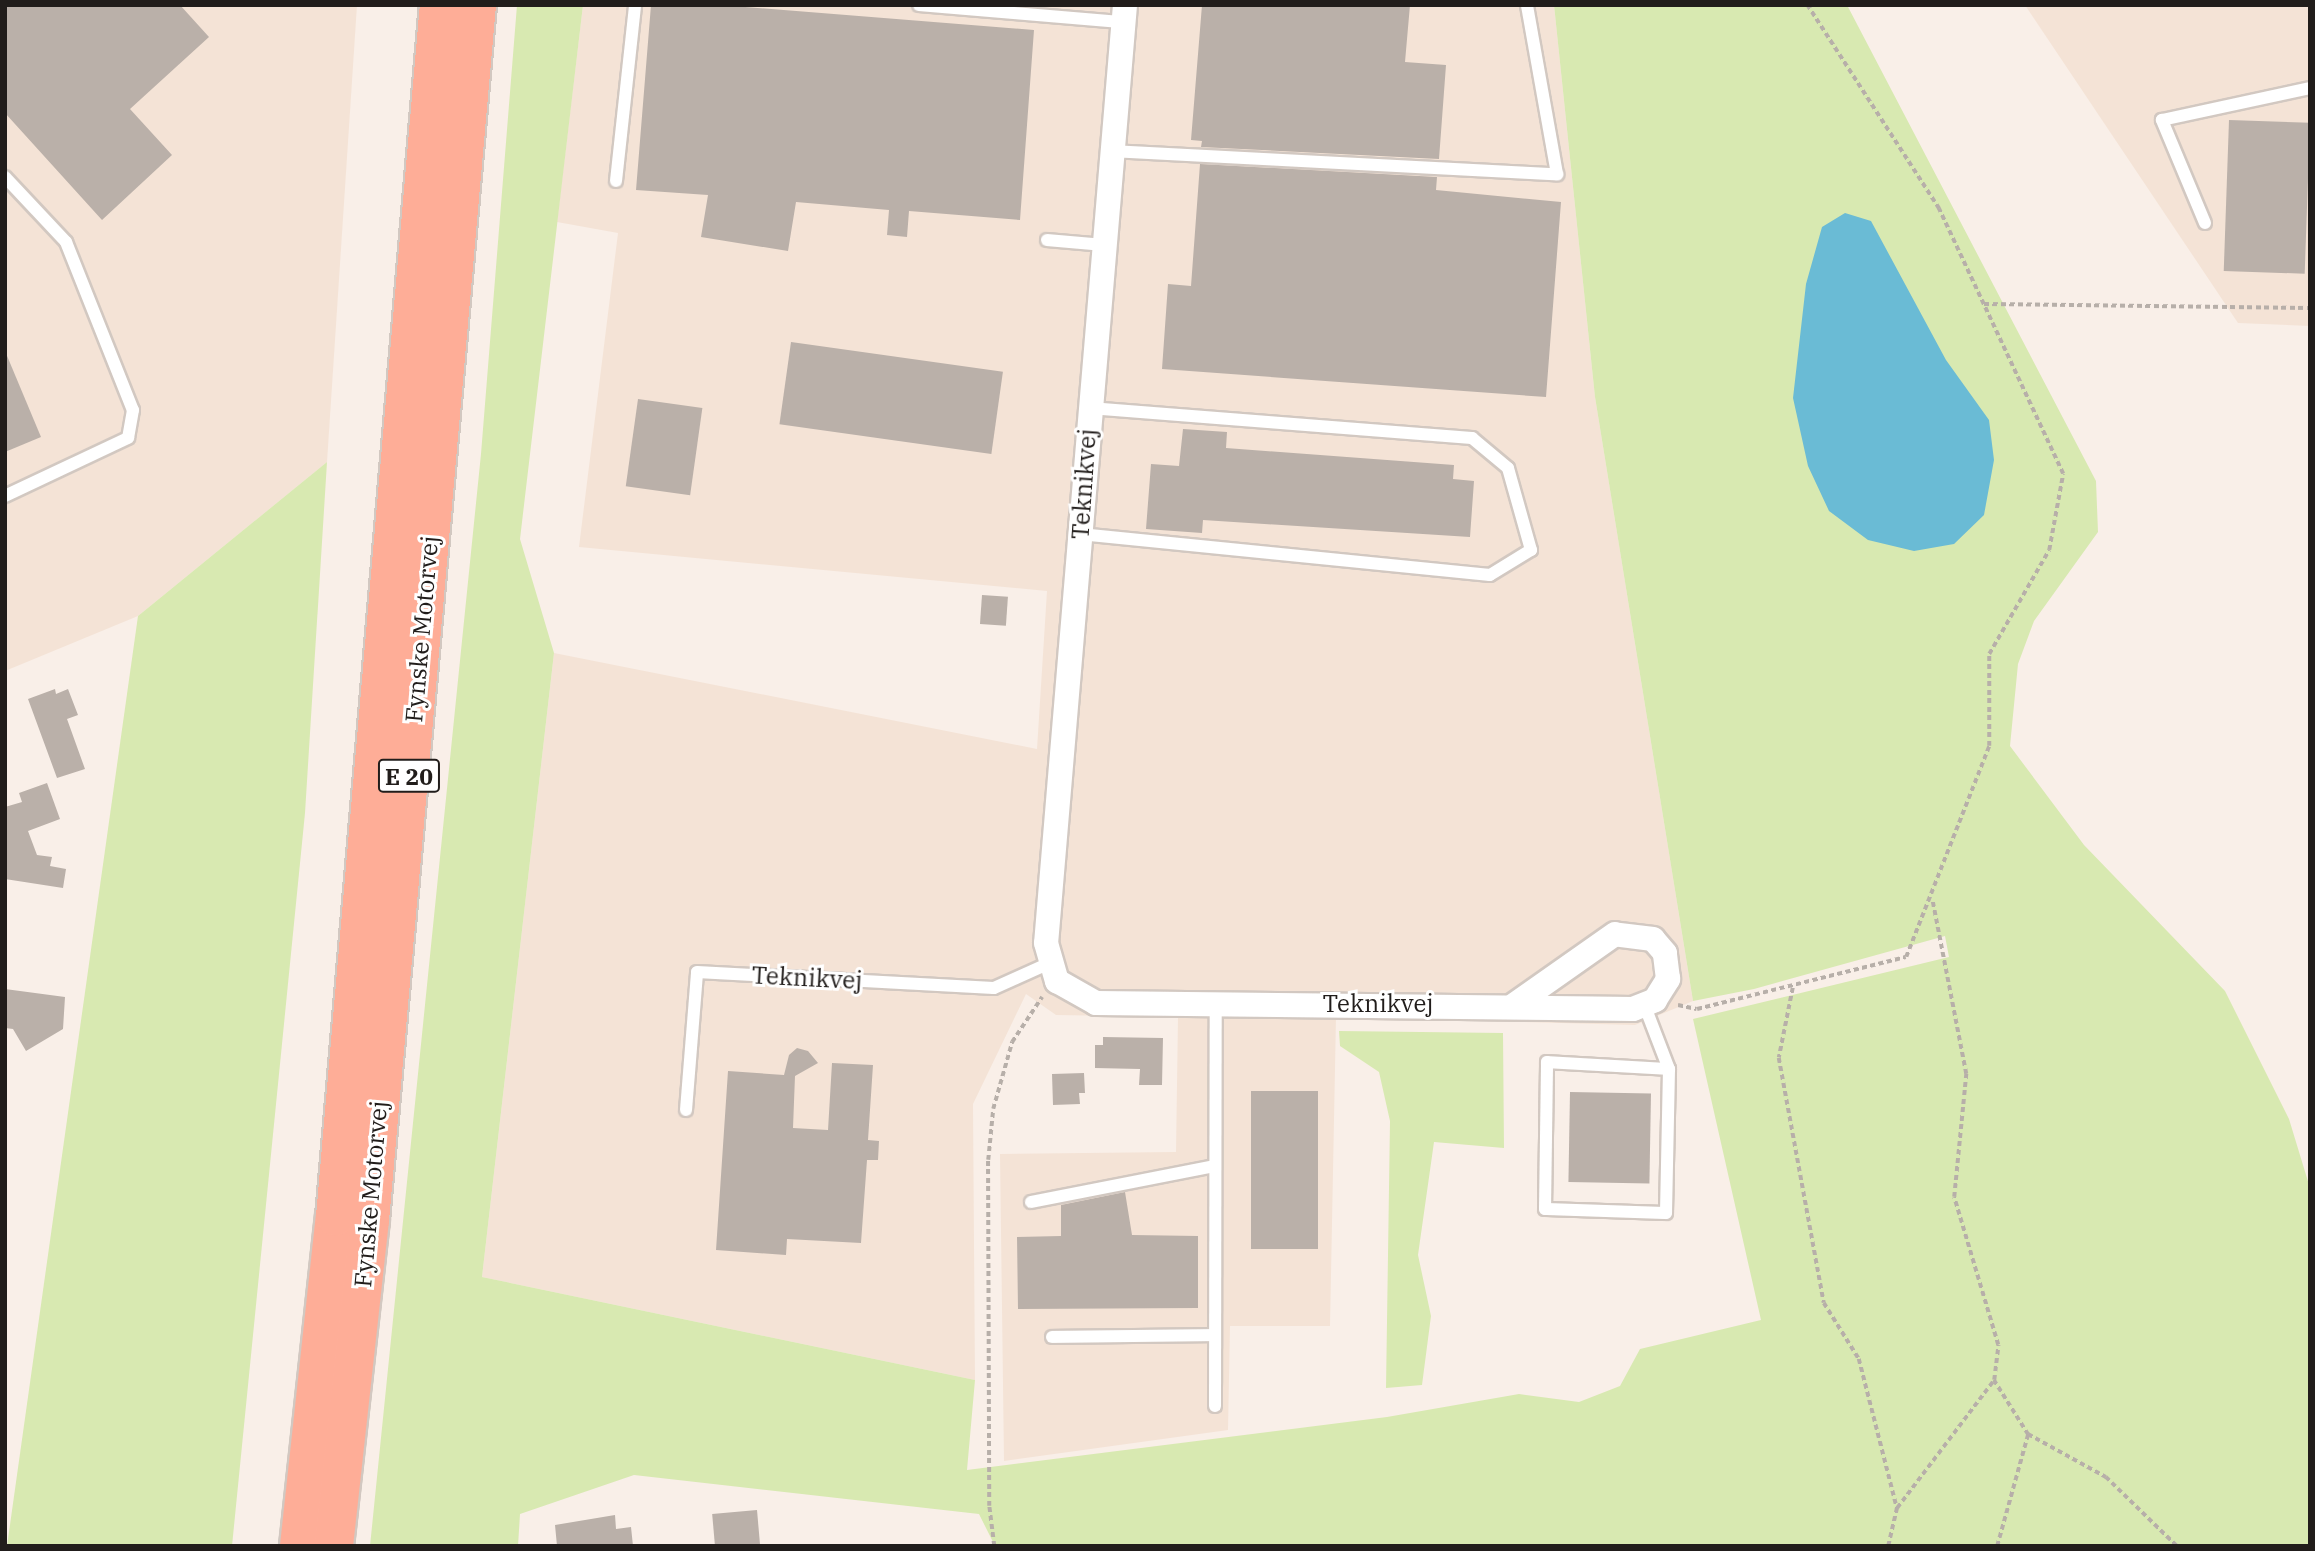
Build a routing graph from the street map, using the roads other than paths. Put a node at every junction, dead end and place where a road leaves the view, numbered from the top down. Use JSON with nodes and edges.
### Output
{"nodes":[{"id":1,"x":439,"y":5,"type":"edge"},
{"id":2,"x":477,"y":5,"type":"edge"},
{"id":3,"x":635,"y":5,"type":"edge"},
{"id":4,"x":919,"y":5,"type":"edge"},
{"id":5,"x":1527,"y":5,"type":"edge"},
{"id":6,"x":1124,"y":14,"type":"edge"},
{"id":7,"x":2310,"y":88,"type":"edge"},
{"id":8,"x":1112,"y":151,"type":"junction"},
{"id":9,"x":5,"y":177,"type":"edge"},
{"id":10,"x":616,"y":181,"type":"dead end"},
{"id":11,"x":2205,"y":223,"type":"dead end"},
{"id":12,"x":1046,"y":240,"type":"dead end"},
{"id":13,"x":1104,"y":245,"type":"junction"},
{"id":14,"x":1089,"y":408,"type":"junction"},
{"id":15,"x":5,"y":496,"type":"edge"},
{"id":16,"x":1080,"y":534,"type":"junction"},
{"id":17,"x":1053,"y":972,"type":"junction"},
{"id":18,"x":1650,"y":1002,"type":"junction"},
{"id":19,"x":1216,"y":1003,"type":"junction"},
{"id":20,"x":1514,"y":1005,"type":"junction"},
{"id":21,"x":1669,"y":1069,"type":"junction"},
{"id":22,"x":686,"y":1110,"type":"dead end"},
{"id":23,"x":1215,"y":1166,"type":"junction"},
{"id":24,"x":1031,"y":1202,"type":"dead end"},
{"id":25,"x":1215,"y":1335,"type":"junction"},
{"id":26,"x":1052,"y":1337,"type":"dead end"},
{"id":27,"x":1215,"y":1405,"type":"dead end"},
{"id":28,"x":299,"y":1546,"type":"edge"},
{"id":29,"x":334,"y":1546,"type":"edge"}],
"edges":[{"from":1,"to":28,"type":"highway","name":"Fynske Motorvej","number":"E 20"},
{"from":2,"to":29,"type":"highway","name":"Fynske Motorvej","number":"E 20"},
{"from":3,"to":10,"type":"lane"},
{"from":4,"to":6,"type":"lane"},
{"from":5,"to":8,"type":"lane"},
{"from":6,"to":8,"type":"street","name":"Teknikvej"},
{"from":7,"to":11,"type":"lane"},
{"from":8,"to":13,"type":"street","name":"Teknikvej"},
{"from":9,"to":15,"type":"lane"},
{"from":12,"to":13,"type":"lane"},
{"from":13,"to":14,"type":"street","name":"Teknikvej"},
{"from":14,"to":16,"type":"street","name":"Teknikvej"},
{"from":14,"to":16,"type":"lane"},
{"from":16,"to":17,"type":"street","name":"Teknikvej"},
{"from":17,"to":19,"type":"street","name":"Teknikvej"},
{"from":17,"to":22,"type":"lane","name":"Teknikvej"},
{"from":18,"to":20,"type":"street","name":"Teknikvej"},
{"from":18,"to":20,"type":"street"},
{"from":18,"to":21,"type":"lane"},
{"from":19,"to":20,"type":"street","name":"Teknikvej"},
{"from":19,"to":23,"type":"lane"},
{"from":21,"to":21,"type":"lane"},
{"from":23,"to":24,"type":"lane"},
{"from":23,"to":25,"type":"lane"},
{"from":25,"to":26,"type":"lane"},
{"from":25,"to":27,"type":"lane"}]}
